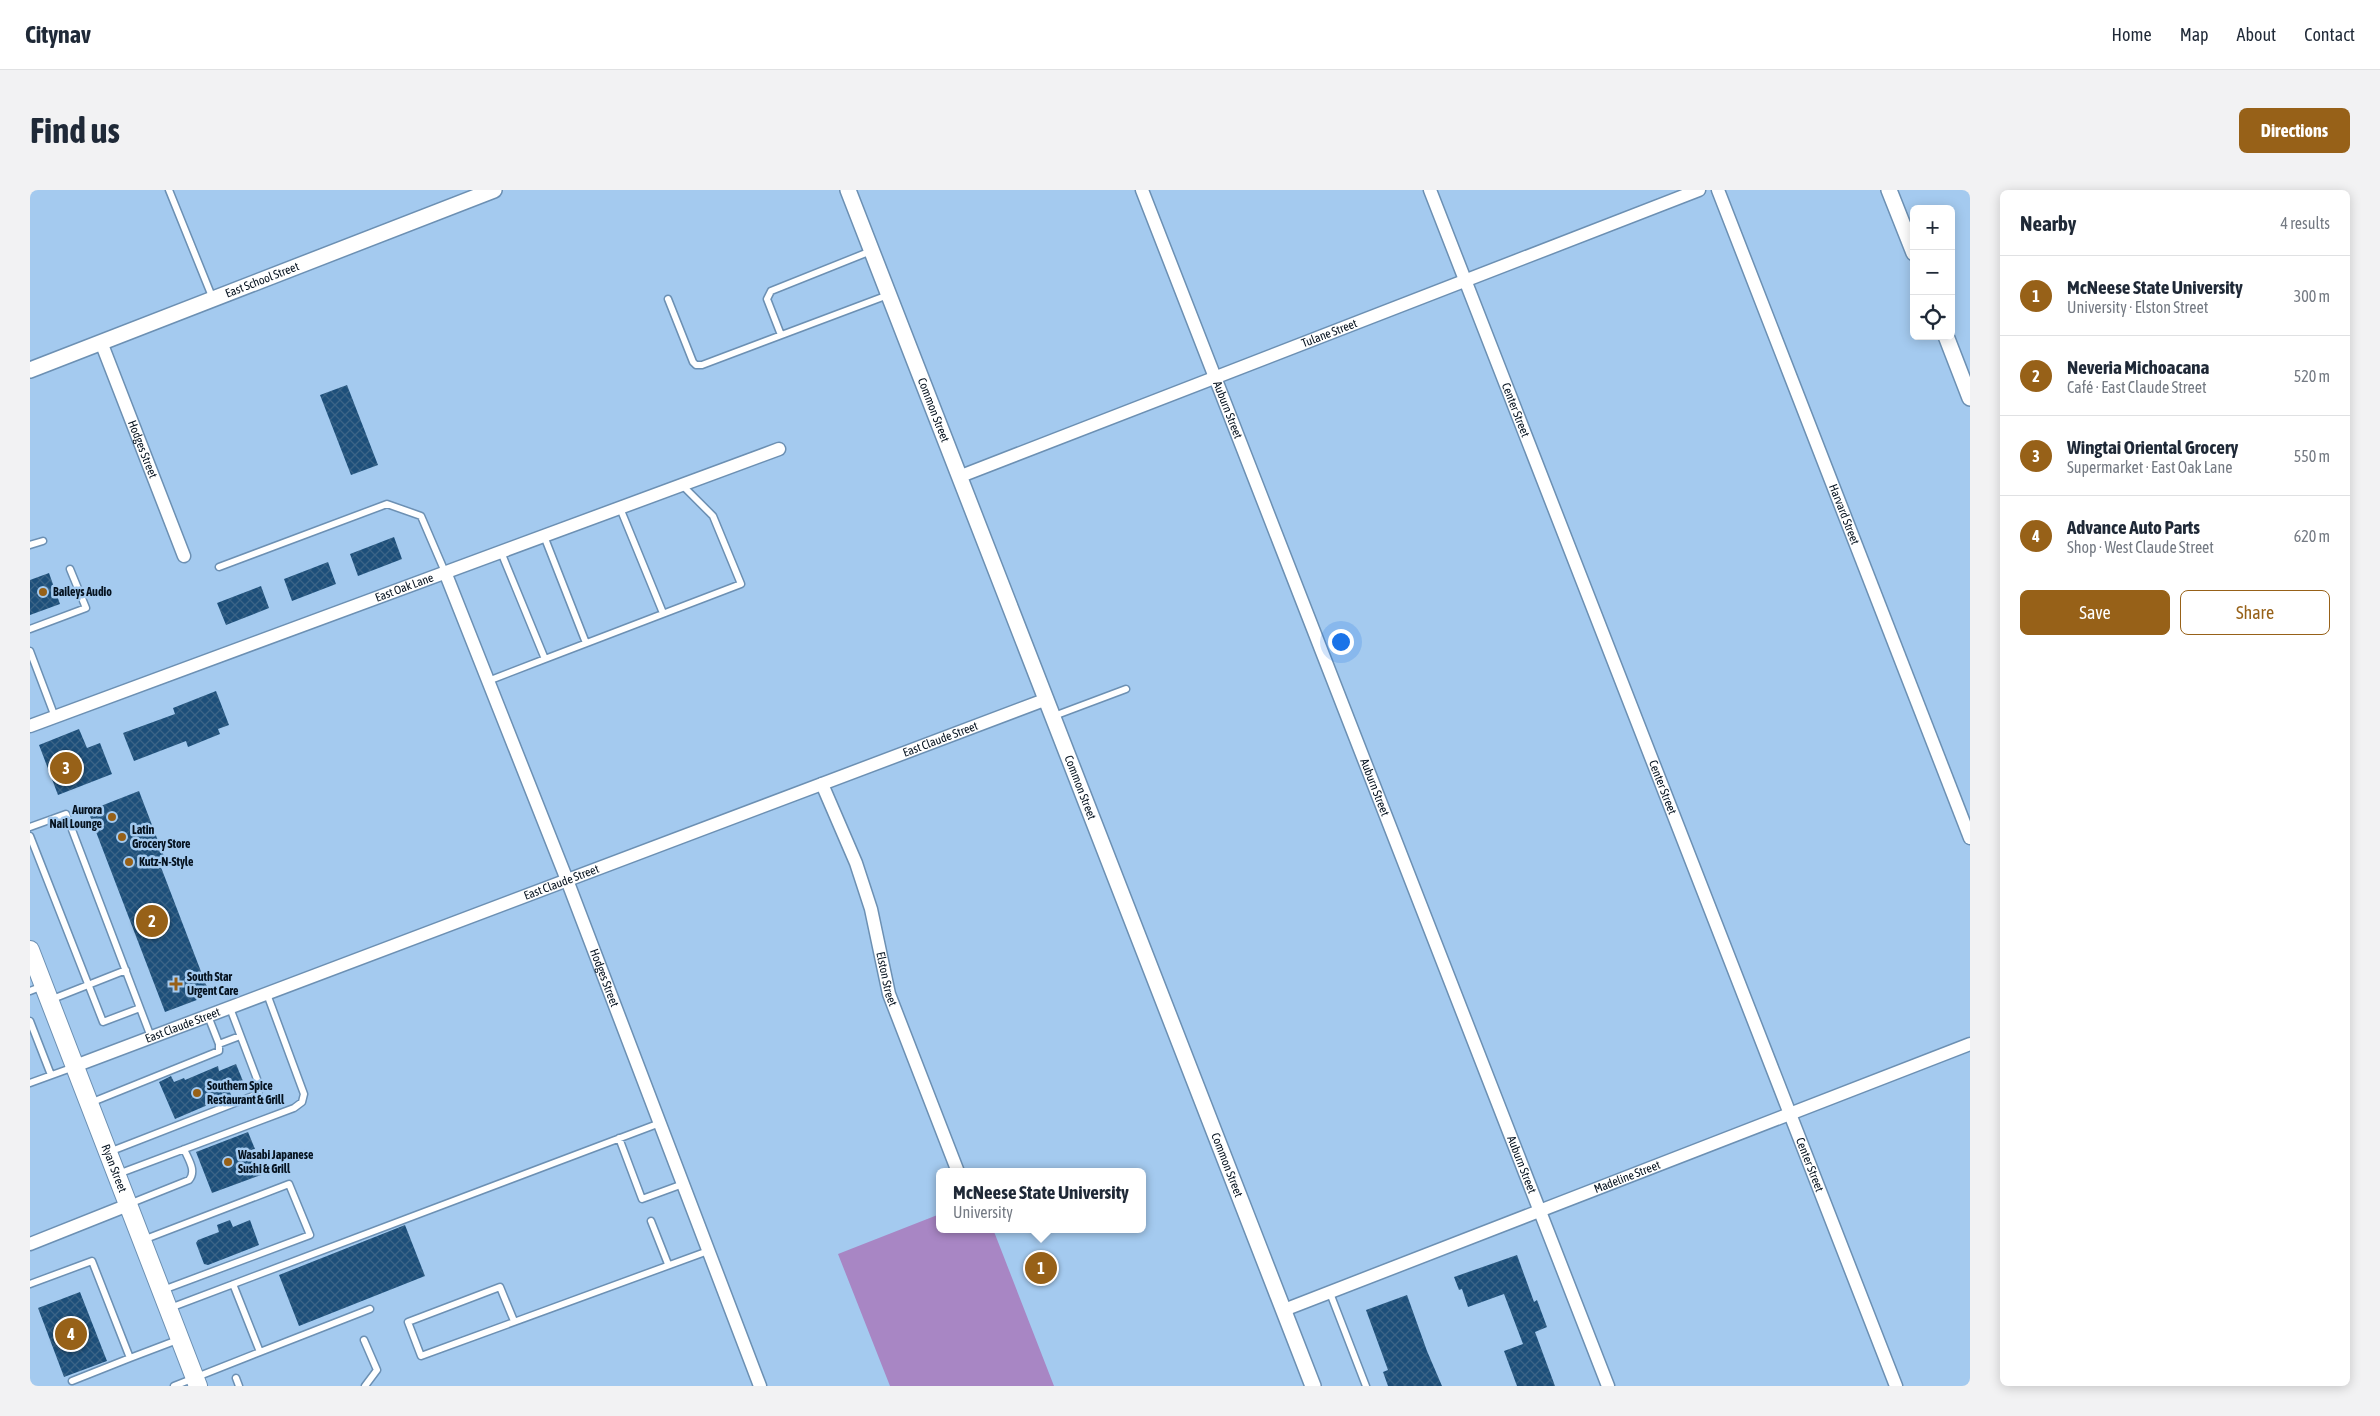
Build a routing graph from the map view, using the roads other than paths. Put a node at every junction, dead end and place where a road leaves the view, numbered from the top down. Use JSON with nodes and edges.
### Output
{"nodes":[{"id":1,"x":169,"y":190,"type":"edge"},
{"id":2,"x":494,"y":190,"type":"edge"},
{"id":3,"x":848,"y":190,"type":"edge"},
{"id":4,"x":1142,"y":190,"type":"edge"},
{"id":5,"x":1430,"y":190,"type":"edge"},
{"id":6,"x":1699,"y":190,"type":"edge"},
{"id":7,"x":1718,"y":190,"type":"edge"},
{"id":8,"x":1889,"y":190,"type":"edge"},
{"id":9,"x":1913,"y":250,"type":"edge"},
{"id":10,"x":872,"y":251,"type":"junction"},
{"id":11,"x":1466,"y":280,"type":"junction"},
{"id":12,"x":889,"y":294,"type":"junction"},
{"id":13,"x":213,"y":299,"type":"junction"},
{"id":14,"x":668,"y":299,"type":"dead end"},
{"id":15,"x":781,"y":335,"type":"junction"},
{"id":16,"x":1948,"y":340,"type":"edge"},
{"id":17,"x":101,"y":342,"type":"junction"},
{"id":18,"x":30,"y":370,"type":"edge"},
{"id":19,"x":1215,"y":377,"type":"junction"},
{"id":20,"x":1970,"y":398,"type":"edge"},
{"id":21,"x":779,"y":449,"type":"dead end"},
{"id":22,"x":961,"y":476,"type":"junction"},
{"id":23,"x":682,"y":485,"type":"junction"},
{"id":24,"x":620,"y":508,"type":"junction"},
{"id":25,"x":544,"y":536,"type":"junction"},
{"id":26,"x":43,"y":540,"type":"dead end"},
{"id":27,"x":30,"y":545,"type":"edge"},
{"id":28,"x":501,"y":552,"type":"junction"},
{"id":29,"x":184,"y":556,"type":"dead end"},
{"id":30,"x":219,"y":567,"type":"dead end"},
{"id":31,"x":70,"y":569,"type":"dead end"},
{"id":32,"x":445,"y":572,"type":"junction"},
{"id":33,"x":663,"y":614,"type":"junction"},
{"id":34,"x":30,"y":629,"type":"edge"},
{"id":35,"x":586,"y":643,"type":"junction"},
{"id":36,"x":30,"y":651,"type":"edge"},
{"id":37,"x":545,"y":658,"type":"junction"},
{"id":38,"x":488,"y":681,"type":"junction"},
{"id":39,"x":1126,"y":689,"type":"dead end"},
{"id":40,"x":1047,"y":699,"type":"junction"},
{"id":41,"x":1054,"y":716,"type":"junction"},
{"id":42,"x":55,"y":717,"type":"junction"},
{"id":43,"x":30,"y":726,"type":"edge"},
{"id":44,"x":822,"y":784,"type":"junction"},
{"id":45,"x":30,"y":827,"type":"edge"},
{"id":46,"x":30,"y":836,"type":"edge"},
{"id":47,"x":1970,"y":838,"type":"edge"},
{"id":48,"x":567,"y":880,"type":"junction"},
{"id":49,"x":30,"y":950,"type":"edge"},
{"id":50,"x":126,"y":970,"type":"junction"},
{"id":51,"x":88,"y":985,"type":"junction"},
{"id":52,"x":41,"y":992,"type":"edge"},
{"id":53,"x":267,"y":994,"type":"junction"},
{"id":54,"x":140,"y":1008,"type":"junction"},
{"id":55,"x":230,"y":1008,"type":"junction"},
{"id":56,"x":208,"y":1016,"type":"junction"},
{"id":57,"x":30,"y":1021,"type":"edge"},
{"id":58,"x":240,"y":1036,"type":"junction"},
{"id":59,"x":33,"y":1037,"type":"edge"},
{"id":60,"x":151,"y":1037,"type":"junction"},
{"id":61,"x":219,"y":1044,"type":"junction"},
{"id":62,"x":1970,"y":1044,"type":"edge"},
{"id":63,"x":75,"y":1066,"type":"junction"},
{"id":64,"x":51,"y":1075,"type":"junction"},
{"id":65,"x":30,"y":1083,"type":"edge"},
{"id":66,"x":89,"y":1103,"type":"junction"},
{"id":67,"x":1790,"y":1113,"type":"junction"},
{"id":68,"x":660,"y":1123,"type":"junction"},
{"id":69,"x":618,"y":1138,"type":"junction"},
{"id":70,"x":184,"y":1149,"type":"junction"},
{"id":71,"x":108,"y":1152,"type":"junction"},
{"id":72,"x":956,"y":1168,"type":"edge"},
{"id":73,"x":117,"y":1175,"type":"junction"},
{"id":74,"x":683,"y":1184,"type":"junction"},
{"id":75,"x":128,"y":1205,"type":"junction"},
{"id":76,"x":1540,"y":1210,"type":"junction"},
{"id":77,"x":651,"y":1221,"type":"dead end"},
{"id":78,"x":142,"y":1240,"type":"junction"},
{"id":79,"x":30,"y":1244,"type":"edge"},
{"id":80,"x":708,"y":1251,"type":"junction"},
{"id":81,"x":668,"y":1264,"type":"junction"},
{"id":82,"x":30,"y":1284,"type":"edge"},
{"id":83,"x":233,"y":1284,"type":"junction"},
{"id":84,"x":161,"y":1290,"type":"junction"},
{"id":85,"x":1330,"y":1292,"type":"junction"},
{"id":86,"x":169,"y":1309,"type":"junction"},
{"id":87,"x":370,"y":1309,"type":"dead end"},
{"id":88,"x":1284,"y":1310,"type":"junction"},
{"id":89,"x":514,"y":1321,"type":"junction"},
{"id":90,"x":180,"y":1339,"type":"junction"},
{"id":91,"x":364,"y":1340,"type":"dead end"},
{"id":92,"x":260,"y":1352,"type":"junction"},
{"id":93,"x":130,"y":1358,"type":"junction"},
{"id":94,"x":236,"y":1378,"type":"dead end"},
{"id":95,"x":72,"y":1381,"type":"dead end"},
{"id":96,"x":197,"y":1382,"type":"edge"},
{"id":97,"x":174,"y":1386,"type":"edge"},
{"id":98,"x":239,"y":1386,"type":"edge"},
{"id":99,"x":365,"y":1386,"type":"edge"},
{"id":100,"x":760,"y":1386,"type":"edge"},
{"id":101,"x":1313,"y":1386,"type":"edge"},
{"id":102,"x":1366,"y":1386,"type":"edge"},
{"id":103,"x":1608,"y":1386,"type":"edge"},
{"id":104,"x":1896,"y":1386,"type":"edge"}],
"edges":[{"from":1,"to":13,"type":"lane"},
{"from":2,"to":13,"type":"street","name":"East School Street"},
{"from":3,"to":10,"type":"street","name":"Common Street"},
{"from":4,"to":19,"type":"street","name":"Auburn Street"},
{"from":5,"to":11,"type":"street","name":"Center Street"},
{"from":6,"to":11,"type":"street","name":"Tulane Street"},
{"from":7,"to":47,"type":"street","name":"Harvard Street"},
{"from":8,"to":9,"type":"street"},
{"from":10,"to":12,"type":"street","name":"Common Street"},
{"from":10,"to":15,"type":"lane"},
{"from":11,"to":19,"type":"street","name":"Tulane Street"},
{"from":11,"to":67,"type":"street","name":"Center Street"},
{"from":12,"to":15,"type":"lane"},
{"from":12,"to":22,"type":"street","name":"Common Street"},
{"from":13,"to":17,"type":"street","name":"East School Street"},
{"from":14,"to":15,"type":"lane"},
{"from":16,"to":20,"type":"street"},
{"from":17,"to":18,"type":"street","name":"East School Street"},
{"from":17,"to":29,"type":"street","name":"Hodges Street"},
{"from":19,"to":22,"type":"street","name":"Tulane Street"},
{"from":19,"to":76,"type":"street","name":"Auburn Street"},
{"from":21,"to":23,"type":"street","name":"East Oak Lane"},
{"from":22,"to":40,"type":"street","name":"Common Street"},
{"from":23,"to":24,"type":"street","name":"East Oak Lane"},
{"from":23,"to":33,"type":"lane"},
{"from":24,"to":25,"type":"street","name":"East Oak Lane"},
{"from":24,"to":33,"type":"lane"},
{"from":25,"to":28,"type":"street","name":"East Oak Lane"},
{"from":25,"to":35,"type":"lane"},
{"from":26,"to":27,"type":"lane"},
{"from":28,"to":32,"type":"street","name":"East Oak Lane"},
{"from":28,"to":37,"type":"lane"},
{"from":30,"to":32,"type":"lane"},
{"from":31,"to":34,"type":"lane"},
{"from":32,"to":38,"type":"street","name":"Hodges Street"},
{"from":32,"to":42,"type":"street","name":"East Oak Lane"},
{"from":33,"to":35,"type":"lane"},
{"from":35,"to":37,"type":"lane"},
{"from":36,"to":42,"type":"lane"},
{"from":37,"to":38,"type":"lane"},
{"from":38,"to":48,"type":"street","name":"Hodges Street"},
{"from":39,"to":41,"type":"lane"},
{"from":40,"to":41,"type":"street","name":"Common Street"},
{"from":40,"to":44,"type":"street","name":"East Claude Street"},
{"from":41,"to":88,"type":"street","name":"Common Street"},
{"from":42,"to":43,"type":"street","name":"East Oak Lane"},
{"from":44,"to":48,"type":"street","name":"East Claude Street"},
{"from":44,"to":72,"type":"street","name":"Elston Street"},
{"from":45,"to":50,"type":"lane"},
{"from":46,"to":51,"type":"lane"},
{"from":48,"to":53,"type":"street","name":"East Claude Street"},
{"from":48,"to":68,"type":"street","name":"Hodges Street"},
{"from":49,"to":52,"type":"main road","name":"Ryan Street"},
{"from":50,"to":51,"type":"lane"},
{"from":50,"to":54,"type":"lane"},
{"from":51,"to":52,"type":"lane"},
{"from":51,"to":54,"type":"lane"},
{"from":52,"to":63,"type":"main road","name":"Ryan Street"},
{"from":53,"to":55,"type":"street","name":"East Claude Street"},
{"from":53,"to":70,"type":"lane"},
{"from":54,"to":60,"type":"lane"},
{"from":55,"to":56,"type":"street","name":"East Claude Street"},
{"from":55,"to":58,"type":"lane"},
{"from":56,"to":60,"type":"street","name":"East Claude Street"},
{"from":56,"to":61,"type":"lane"},
{"from":57,"to":59,"type":"lane"},
{"from":58,"to":61,"type":"lane"},
{"from":58,"to":71,"type":"lane"},
{"from":59,"to":64,"type":"lane"},
{"from":60,"to":63,"type":"street","name":"East Claude Street"},
{"from":61,"to":66,"type":"lane"},
{"from":62,"to":67,"type":"street","name":"Madeline Street"},
{"from":63,"to":64,"type":"lane"},
{"from":63,"to":66,"type":"main road","name":"Ryan Street"},
{"from":64,"to":65,"type":"lane"},
{"from":66,"to":71,"type":"main road","name":"Ryan Street"},
{"from":67,"to":76,"type":"street","name":"Madeline Street"},
{"from":67,"to":104,"type":"street","name":"Center Street"},
{"from":68,"to":69,"type":"lane"},
{"from":68,"to":74,"type":"street","name":"Hodges Street"},
{"from":69,"to":74,"type":"lane"},
{"from":69,"to":83,"type":"lane"},
{"from":70,"to":73,"type":"lane"},
{"from":70,"to":75,"type":"lane"},
{"from":71,"to":73,"type":"main road","name":"Ryan Street"},
{"from":73,"to":75,"type":"main road","name":"Ryan Street"},
{"from":74,"to":80,"type":"street","name":"Hodges Street"},
{"from":75,"to":78,"type":"main road","name":"Ryan Street"},
{"from":75,"to":79,"type":"street"},
{"from":76,"to":85,"type":"street","name":"Madeline Street"},
{"from":76,"to":103,"type":"street","name":"Auburn Street"},
{"from":77,"to":81,"type":"lane"},
{"from":78,"to":84,"type":"main road","name":"Ryan Street"},
{"from":78,"to":84,"type":"lane"},
{"from":80,"to":81,"type":"lane"},
{"from":80,"to":100,"type":"street","name":"Hodges Street"},
{"from":81,"to":89,"type":"lane"},
{"from":82,"to":93,"type":"lane"},
{"from":83,"to":86,"type":"lane"},
{"from":83,"to":92,"type":"lane"},
{"from":84,"to":86,"type":"main road","name":"Ryan Street"},
{"from":85,"to":88,"type":"street","name":"Madeline Street"},
{"from":85,"to":102,"type":"lane"},
{"from":86,"to":90,"type":"main road","name":"Ryan Street"},
{"from":87,"to":92,"type":"lane"},
{"from":88,"to":101,"type":"street","name":"Common Street"},
{"from":89,"to":89,"type":"lane"},
{"from":90,"to":93,"type":"lane"},
{"from":90,"to":96,"type":"main road","name":"Ryan Street"},
{"from":91,"to":99,"type":"lane"},
{"from":92,"to":96,"type":"lane"},
{"from":93,"to":95,"type":"lane"},
{"from":94,"to":98,"type":"lane"},
{"from":96,"to":97,"type":"lane"}]}
